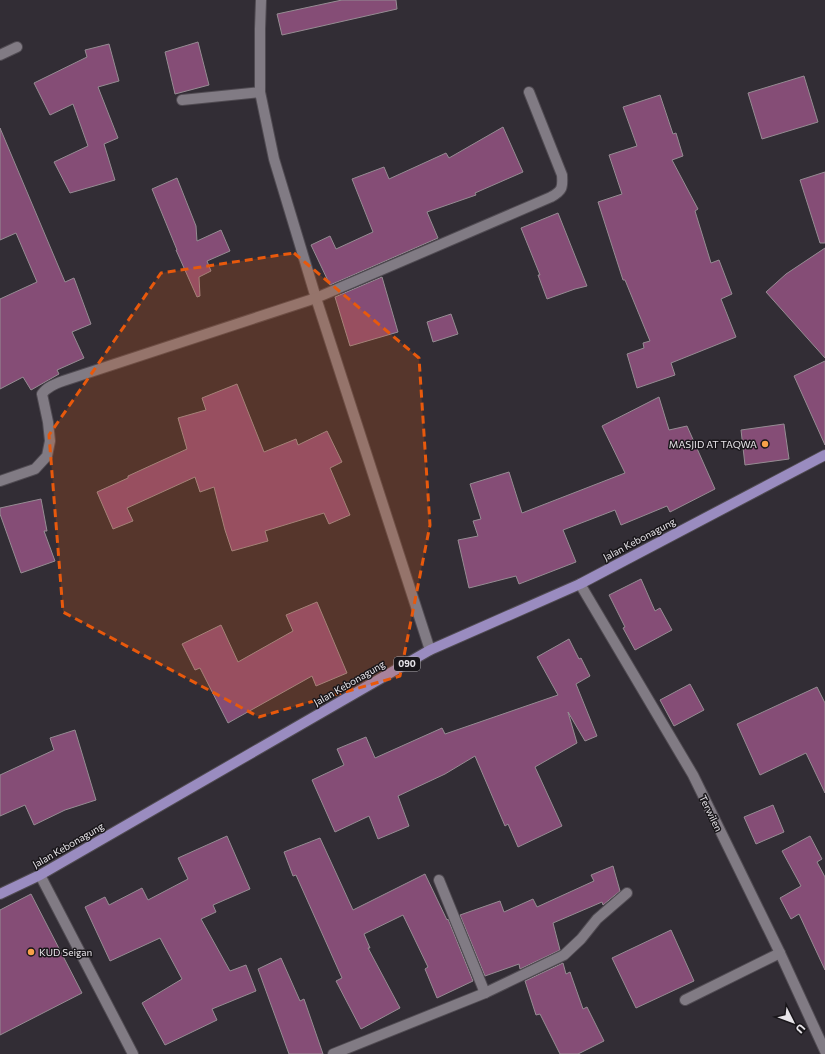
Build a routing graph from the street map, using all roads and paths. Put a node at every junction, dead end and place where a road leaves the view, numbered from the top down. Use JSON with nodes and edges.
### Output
{"nodes":[{"id":1,"x":261,"y":0,"type":"edge"},
{"id":2,"x":17,"y":47,"type":"dead end"},
{"id":3,"x":0,"y":55,"type":"edge"},
{"id":4,"x":260,"y":92,"type":"junction"},
{"id":5,"x":529,"y":92,"type":"dead end"},
{"id":6,"x":182,"y":100,"type":"dead end"},
{"id":7,"x":316,"y":298,"type":"junction"},
{"id":8,"x":825,"y":455,"type":"edge"},
{"id":9,"x":0,"y":481,"type":"edge"},
{"id":10,"x":580,"y":584,"type":"junction"},
{"id":11,"x":430,"y":650,"type":"junction"},
{"id":12,"x":40,"y":876,"type":"junction"},
{"id":13,"x":439,"y":880,"type":"dead end"},
{"id":14,"x":627,"y":893,"type":"dead end"},
{"id":15,"x":0,"y":894,"type":"edge"},
{"id":16,"x":780,"y":953,"type":"junction"},
{"id":17,"x":485,"y":993,"type":"junction"},
{"id":18,"x":685,"y":1000,"type":"dead end"},
{"id":19,"x":825,"y":1051,"type":"edge"},
{"id":20,"x":133,"y":1054,"type":"edge"},
{"id":21,"x":333,"y":1054,"type":"edge"}],
"edges":[{"from":1,"to":4,"type":"street"},
{"from":2,"to":3,"type":"street"},
{"from":4,"to":6,"type":"street"},
{"from":4,"to":7,"type":"street"},
{"from":5,"to":7,"type":"street"},
{"from":7,"to":9,"type":"street"},
{"from":7,"to":11,"type":"street"},
{"from":8,"to":10,"type":"main road","name":"Jalan Kebonagung","number":"090"},
{"from":10,"to":11,"type":"main road","name":"Jalan Kebonagung","number":"090"},
{"from":10,"to":16,"type":"street","name":"Terwilen"},
{"from":11,"to":12,"type":"main road","name":"Jalan Kebonagung","number":"090"},
{"from":12,"to":15,"type":"main road","name":"Jalan Kebonagung","number":"090"},
{"from":12,"to":20,"type":"street"},
{"from":13,"to":17,"type":"street"},
{"from":14,"to":17,"type":"street"},
{"from":16,"to":18,"type":"street"},
{"from":16,"to":19,"type":"street","name":"Terwilen"},
{"from":17,"to":21,"type":"street"}]}
